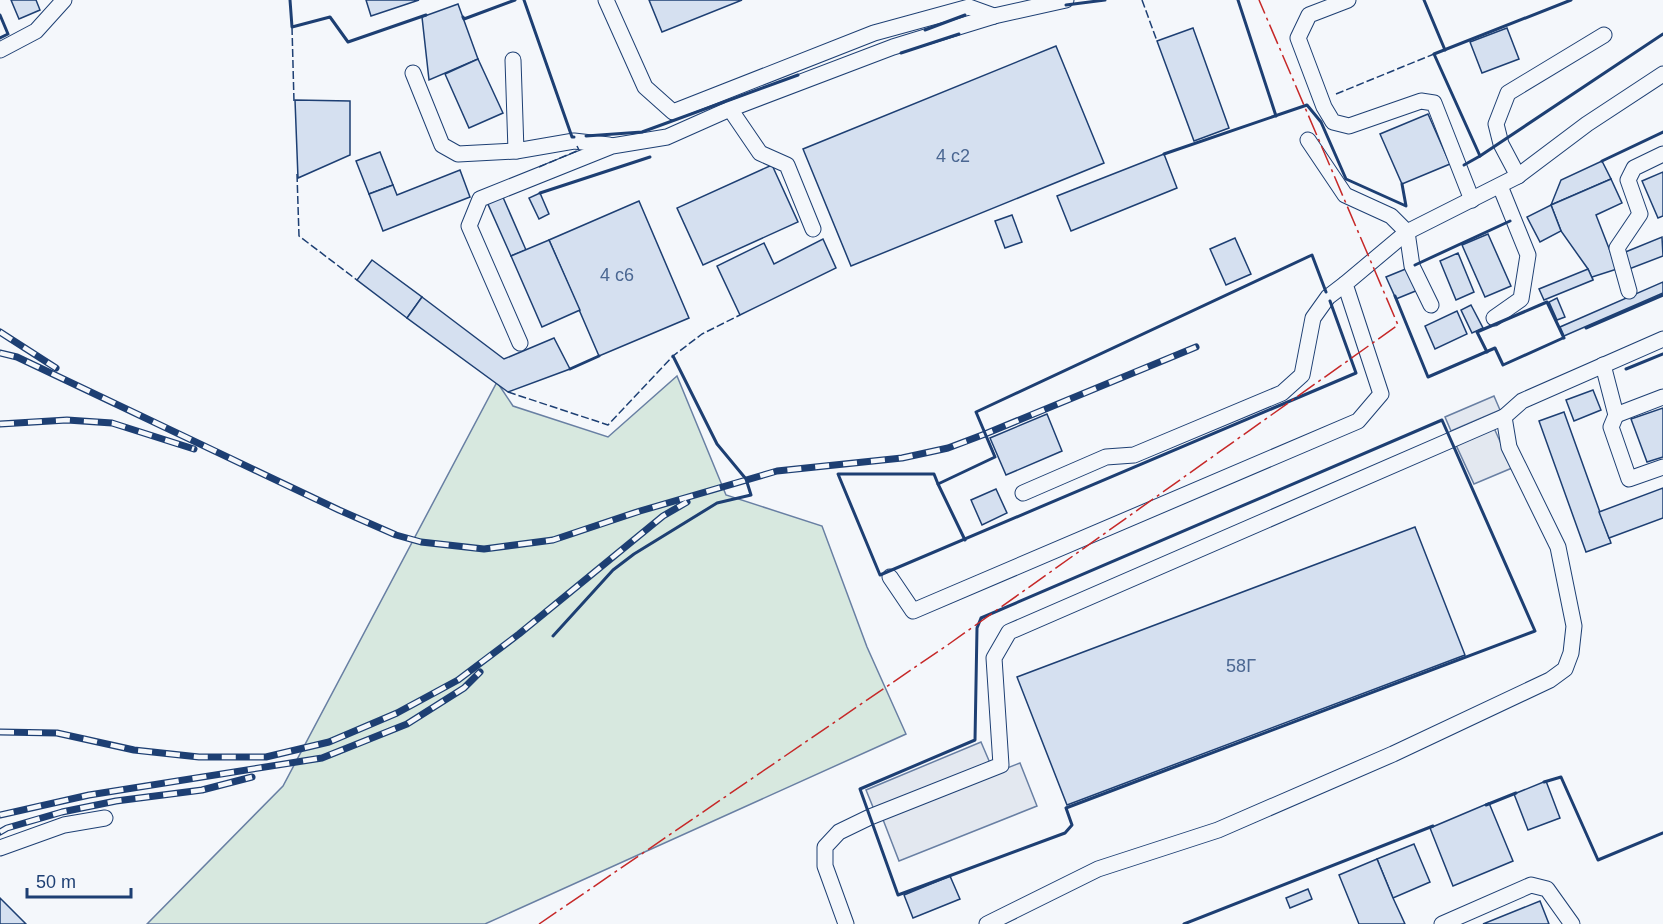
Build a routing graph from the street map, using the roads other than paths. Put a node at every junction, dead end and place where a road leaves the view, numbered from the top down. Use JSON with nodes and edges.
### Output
{"nodes":[{"id":1,"x":64,"y":0,"type":"edge"},
{"id":2,"x":606,"y":0,"type":"edge"},
{"id":3,"x":1066,"y":0,"type":"edge"},
{"id":4,"x":1348,"y":0,"type":"edge"},
{"id":5,"x":994,"y":16,"type":"junction"},
{"id":6,"x":1604,"y":35,"type":"dead end"},
{"id":7,"x":0,"y":50,"type":"edge"},
{"id":8,"x":513,"y":60,"type":"dead end"},
{"id":9,"x":413,"y":73,"type":"dead end"},
{"id":10,"x":1663,"y":74,"type":"edge"},
{"id":11,"x":730,"y":110,"type":"junction"},
{"id":12,"x":1308,"y":140,"type":"dead end"},
{"id":13,"x":612,"y":146,"type":"junction"},
{"id":14,"x":516,"y":151,"type":"junction"},
{"id":15,"x":1663,"y":154,"type":"edge"},
{"id":16,"x":1518,"y":176,"type":"junction"},
{"id":17,"x":1500,"y":186,"type":"junction"},
{"id":18,"x":1472,"y":200,"type":"junction"},
{"id":19,"x":813,"y":229,"type":"dead end"},
{"id":20,"x":1407,"y":232,"type":"junction"},
{"id":21,"x":1345,"y":284,"type":"junction"},
{"id":22,"x":1629,"y":291,"type":"dead end"},
{"id":23,"x":1431,"y":305,"type":"dead end"},
{"id":24,"x":1494,"y":318,"type":"dead end"},
{"id":25,"x":1663,"y":339,"type":"edge"},
{"id":26,"x":520,"y":343,"type":"dead end"},
{"id":27,"x":1603,"y":365,"type":"junction"},
{"id":28,"x":1663,"y":396,"type":"edge"},
{"id":29,"x":1616,"y":415,"type":"junction"},
{"id":30,"x":1504,"y":417,"type":"junction"},
{"id":31,"x":1663,"y":467,"type":"edge"},
{"id":32,"x":1023,"y":493,"type":"dead end"},
{"id":33,"x":890,"y":578,"type":"dead end"},
{"id":34,"x":105,"y":818,"type":"dead end"},
{"id":35,"x":0,"y":848,"type":"edge"},
{"id":36,"x":846,"y":924,"type":"edge"},
{"id":37,"x":987,"y":924,"type":"edge"},
{"id":38,"x":1442,"y":924,"type":"edge"},
{"id":39,"x":1572,"y":924,"type":"edge"}],
"edges":[{"from":1,"to":7,"type":"lane"},
{"from":2,"to":5,"type":"lane"},
{"from":3,"to":5,"type":"lane"},
{"from":4,"to":18,"type":"lane"},
{"from":5,"to":11,"type":"lane"},
{"from":6,"to":16,"type":"lane"},
{"from":8,"to":14,"type":"lane"},
{"from":9,"to":14,"type":"lane"},
{"from":10,"to":16,"type":"lane"},
{"from":11,"to":13,"type":"lane"},
{"from":11,"to":19,"type":"lane"},
{"from":12,"to":20,"type":"lane"},
{"from":13,"to":14,"type":"lane"},
{"from":13,"to":26,"type":"lane"},
{"from":15,"to":22,"type":"lane"},
{"from":16,"to":17,"type":"lane"},
{"from":17,"to":18,"type":"lane"},
{"from":17,"to":24,"type":"lane"},
{"from":18,"to":20,"type":"lane"},
{"from":20,"to":21,"type":"lane"},
{"from":20,"to":23,"type":"lane"},
{"from":21,"to":32,"type":"lane"},
{"from":21,"to":33,"type":"lane"},
{"from":25,"to":27,"type":"lane"},
{"from":27,"to":29,"type":"lane"},
{"from":27,"to":30,"type":"lane"},
{"from":28,"to":29,"type":"lane"},
{"from":29,"to":31,"type":"lane"},
{"from":30,"to":36,"type":"lane"},
{"from":30,"to":37,"type":"lane"},
{"from":34,"to":35,"type":"lane"},
{"from":38,"to":39,"type":"lane"}]}
